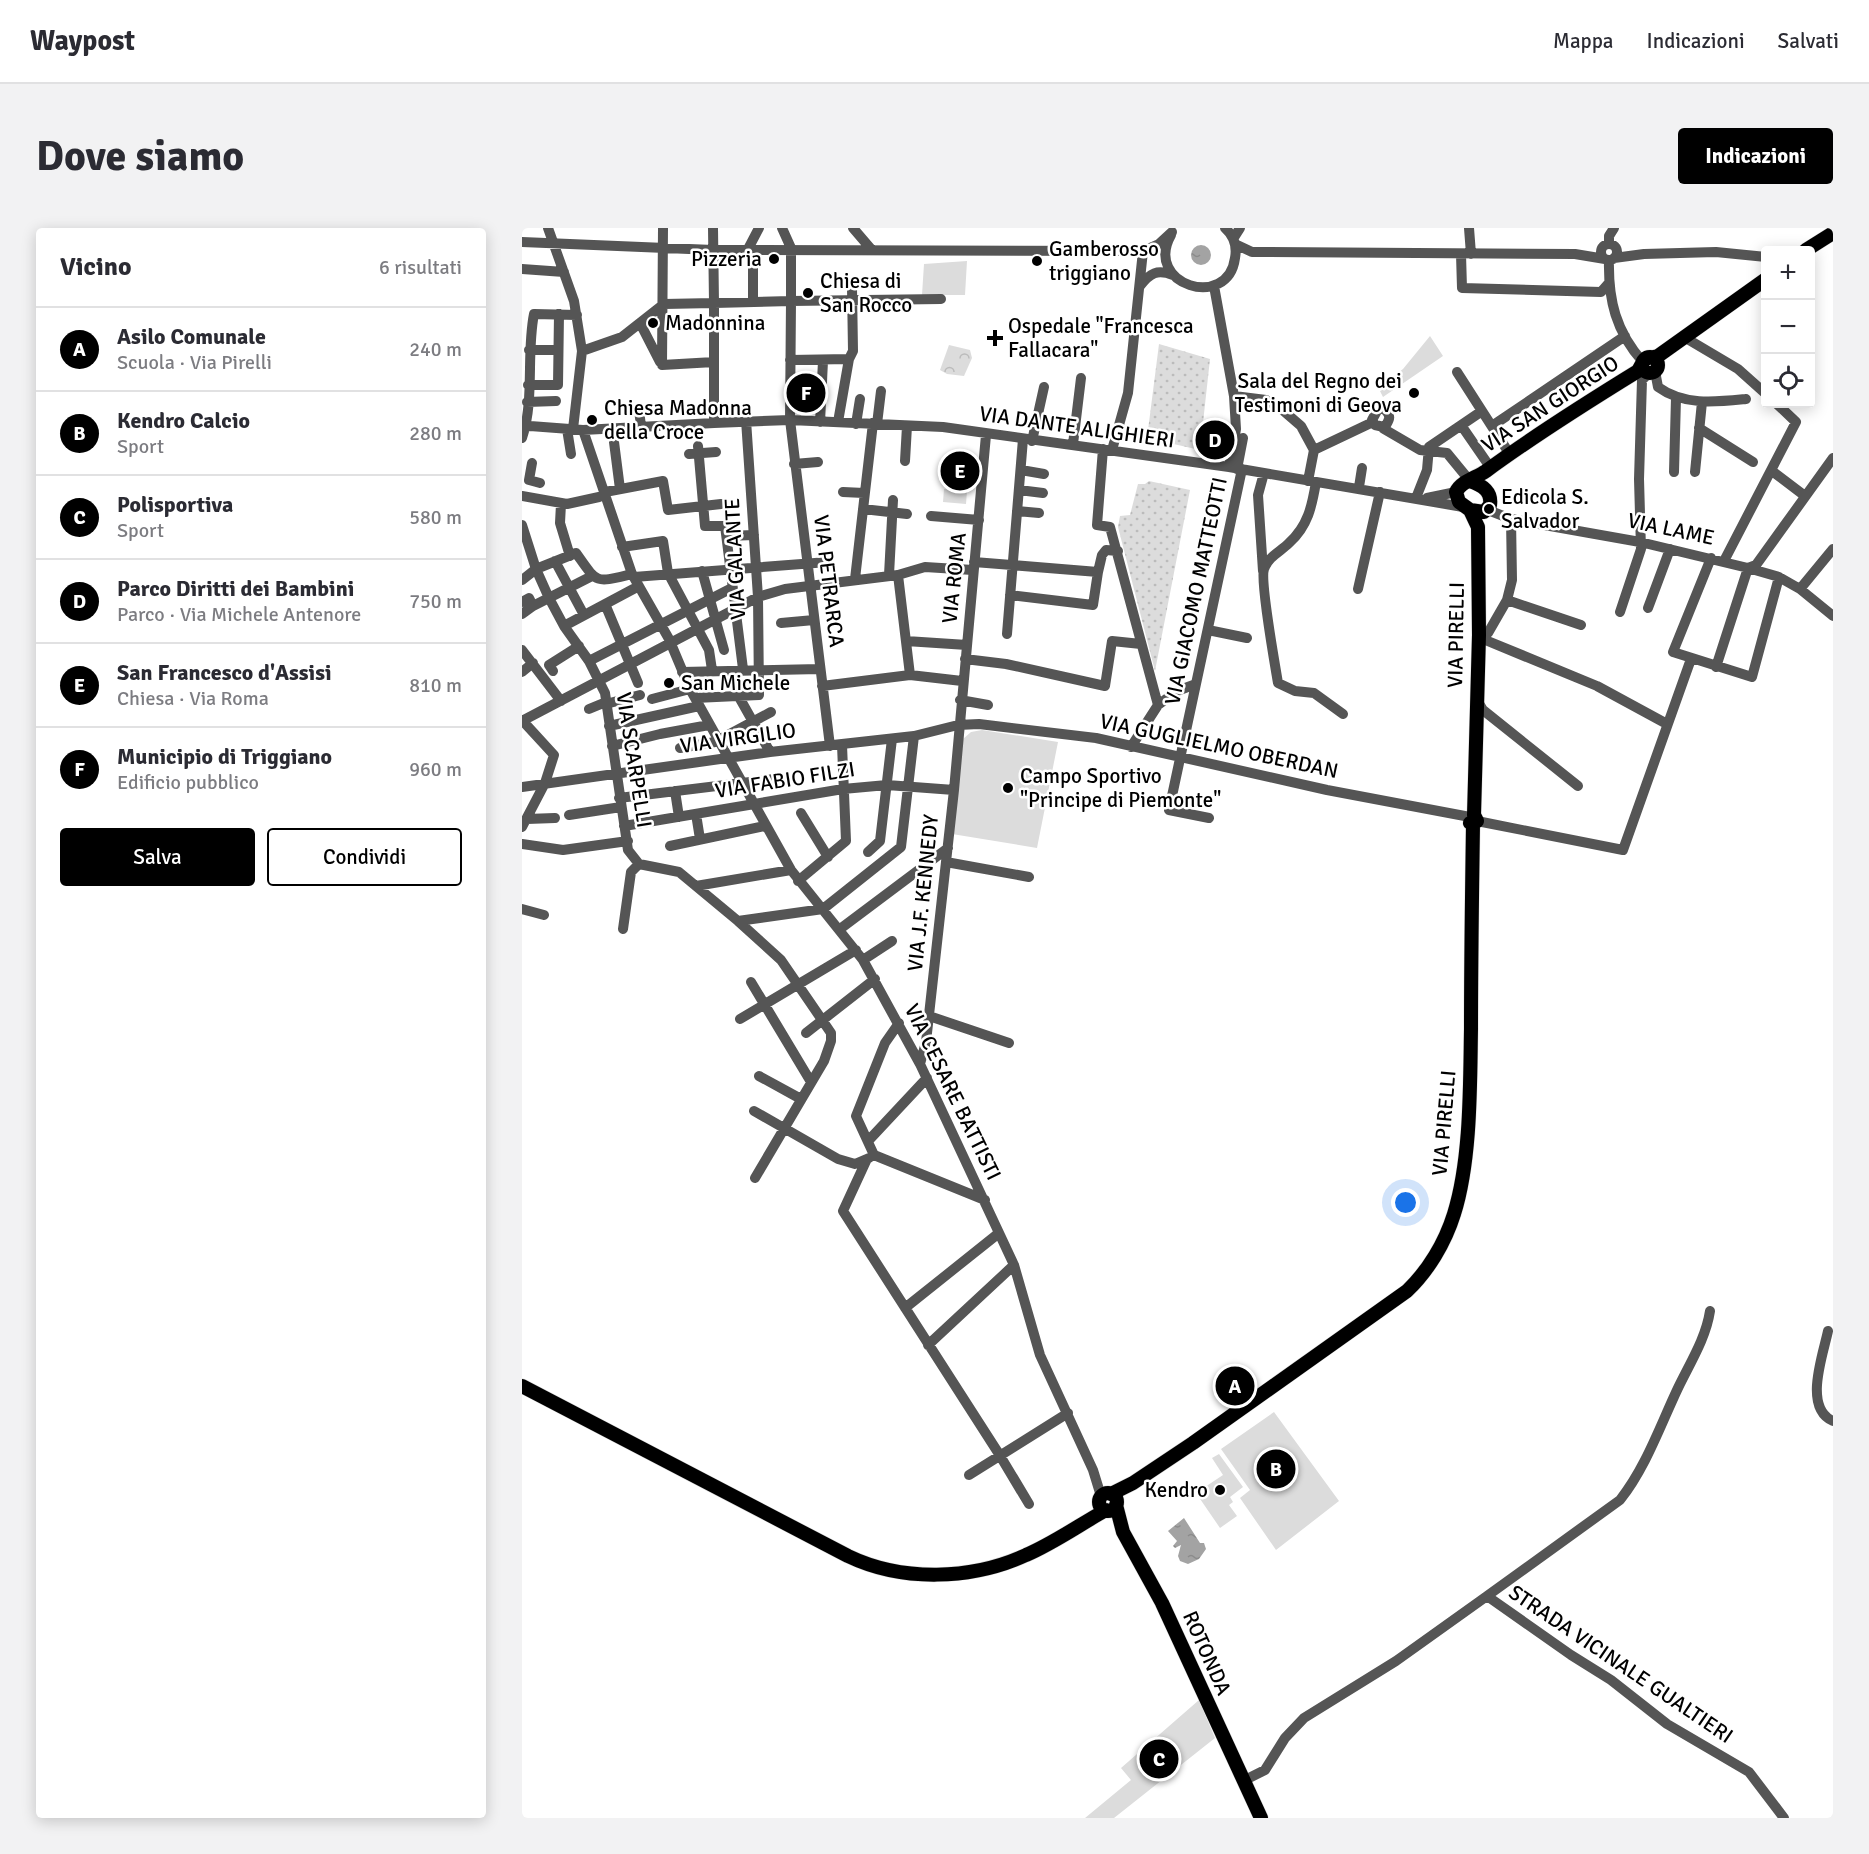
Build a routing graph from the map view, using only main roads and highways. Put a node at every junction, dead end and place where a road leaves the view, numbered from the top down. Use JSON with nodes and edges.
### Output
{"nodes":[{"id":1,"x":1833,"y":233,"type":"edge"},
{"id":2,"x":1833,"y":238,"type":"edge"},
{"id":3,"x":1812,"y":246,"type":"edge"},
{"id":4,"x":1815,"y":249,"type":"edge"},
{"id":5,"x":1761,"y":283,"type":"edge"},
{"id":6,"x":1487,"y":470,"type":"junction"},
{"id":7,"x":1470,"y":481,"type":"junction"},
{"id":8,"x":1485,"y":488,"type":"junction"},
{"id":9,"x":1456,"y":492,"type":"joint"},
{"id":10,"x":1476,"y":510,"type":"junction"},
{"id":11,"x":522,"y":1386,"type":"edge"},
{"id":12,"x":1108,"y":1502,"type":"junction"},
{"id":13,"x":1261,"y":1818,"type":"edge"}],
"edges":[{"from":1,"to":3,"type":"main road"},
{"from":2,"to":4,"type":"main road"},
{"from":5,"to":6,"type":"main road","name":"VIA SAN GIORGIO"},
{"from":6,"to":7,"type":"main road","name":"VIA SAN GIORGIO"},
{"from":6,"to":8,"type":"main road","name":"VIA SAN GIORGIO"},
{"from":7,"to":8,"type":"main road"},
{"from":7,"to":9,"type":"main road","name":"VIA SAN GIORGIO"},
{"from":8,"to":10,"type":"main road","name":"VIA SAN GIORGIO"},
{"from":9,"to":10,"type":"main road","name":"VIA PIRELLI"},
{"from":10,"to":12,"type":"main road","name":"VIA PIRELLI"},
{"from":11,"to":12,"type":"main road","name":"VIA PIRELLI"},
{"from":12,"to":13,"type":"main road","name":"ROTONDA"}]}
